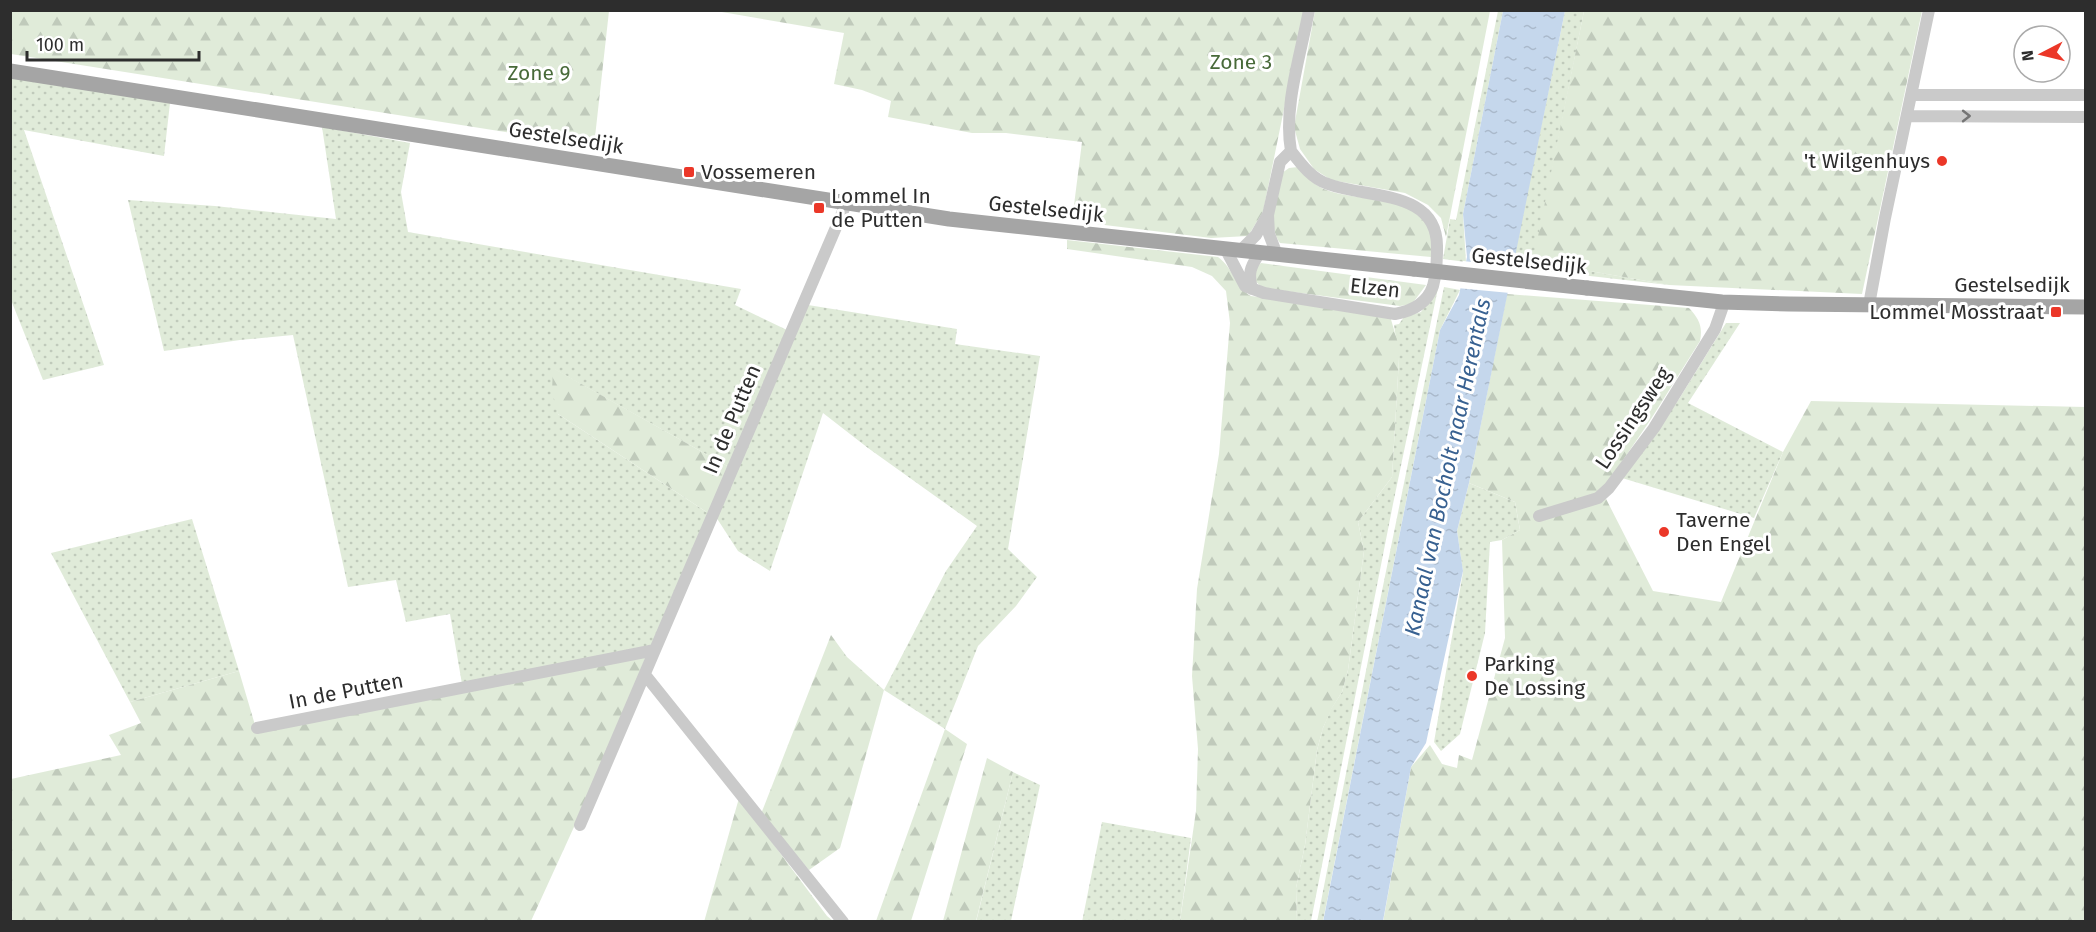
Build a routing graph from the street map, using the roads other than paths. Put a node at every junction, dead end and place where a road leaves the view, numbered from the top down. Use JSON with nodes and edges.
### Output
{"nodes":[{"id":1,"x":1309,"y":10,"type":"edge"},
{"id":2,"x":1929,"y":10,"type":"edge"},
{"id":3,"x":10,"y":71,"type":"edge"},
{"id":4,"x":1912,"y":95,"type":"junction"},
{"id":5,"x":2085,"y":95,"type":"edge"},
{"id":6,"x":1907,"y":116,"type":"junction"},
{"id":7,"x":2085,"y":117,"type":"edge"},
{"id":8,"x":1291,"y":151,"type":"junction"},
{"id":9,"x":846,"y":204,"type":"junction"},
{"id":10,"x":1268,"y":215,"type":"junction"},
{"id":11,"x":1233,"y":251,"type":"junction"},
{"id":12,"x":1259,"y":254,"type":"junction"},
{"id":13,"x":1277,"y":255,"type":"junction"},
{"id":14,"x":1252,"y":289,"type":"junction"},
{"id":15,"x":1722,"y":302,"type":"junction"},
{"id":16,"x":1869,"y":305,"type":"junction"},
{"id":17,"x":2085,"y":307,"type":"edge"},
{"id":18,"x":1539,"y":516,"type":"dead end"},
{"id":19,"x":655,"y":650,"type":"junction"},
{"id":20,"x":646,"y":676,"type":"junction"},
{"id":21,"x":257,"y":728,"type":"dead end"},
{"id":22,"x":580,"y":825,"type":"dead end"},
{"id":23,"x":843,"y":921,"type":"edge"}],
"edges":[{"from":1,"to":8,"type":"street"},
{"from":2,"to":4,"type":"street"},
{"from":3,"to":9,"type":"main road","name":"Gestelsedijk"},
{"from":4,"to":5,"type":"street"},
{"from":4,"to":6,"type":"street"},
{"from":6,"to":7,"type":"street","one_way":true},
{"from":6,"to":16,"type":"street"},
{"from":8,"to":10,"type":"street"},
{"from":8,"to":14,"type":"street","name":"Elzen"},
{"from":9,"to":11,"type":"main road","name":"Gestelsedijk"},
{"from":9,"to":19,"type":"street","name":"In de Putten"},
{"from":10,"to":11,"type":"street"},
{"from":10,"to":13,"type":"street"},
{"from":11,"to":12,"type":"main road","name":"Gestelsedijk"},
{"from":11,"to":14,"type":"street"},
{"from":12,"to":13,"type":"main road","name":"Gestelsedijk"},
{"from":12,"to":14,"type":"street"},
{"from":13,"to":15,"type":"main road","name":"Gestelsedijk","bridge":true},
{"from":15,"to":16,"type":"main road","name":"Gestelsedijk"},
{"from":15,"to":18,"type":"street","name":"Lossingsweg"},
{"from":16,"to":17,"type":"main road","name":"Gestelsedijk"},
{"from":19,"to":20,"type":"street","name":"In de Putten"},
{"from":19,"to":21,"type":"street","name":"In de Putten"},
{"from":20,"to":22,"type":"street","name":"In de Putten"},
{"from":20,"to":23,"type":"street"}]}
